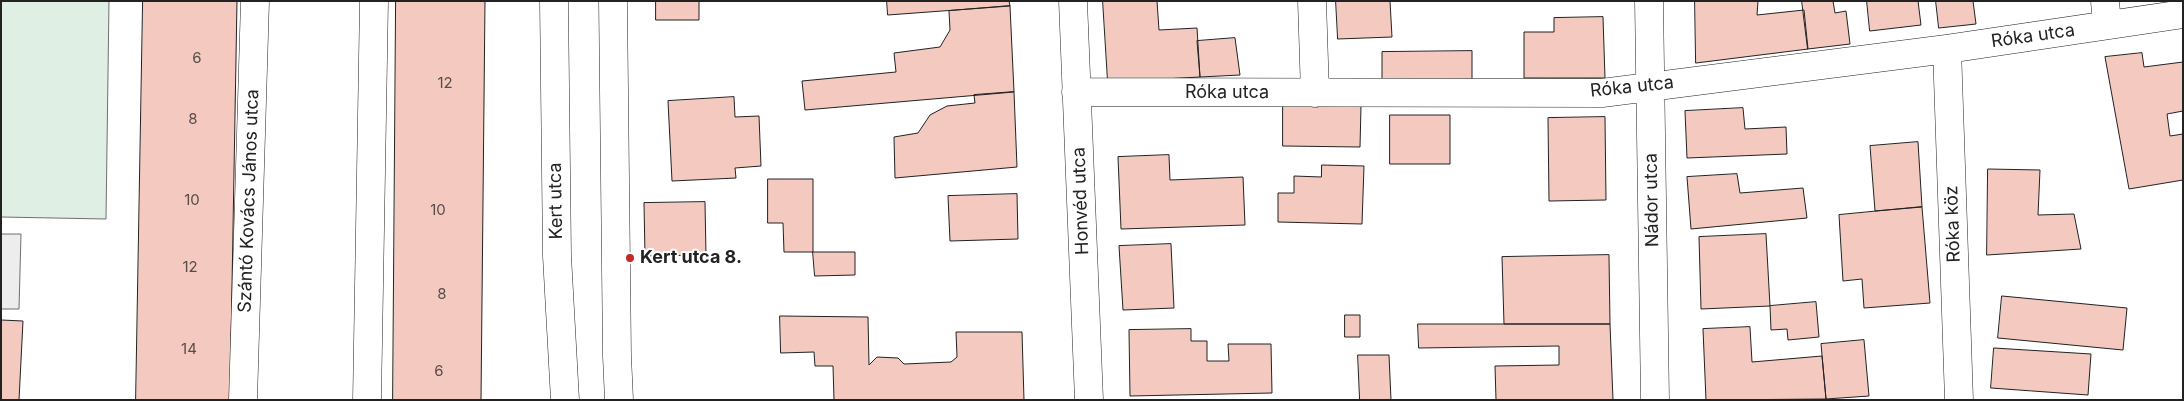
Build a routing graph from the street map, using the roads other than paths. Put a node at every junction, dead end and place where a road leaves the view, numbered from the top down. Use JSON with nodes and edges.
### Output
{"nodes":[{"id":1,"x":255,"y":1,"type":"edge"},
{"id":2,"x":374,"y":1,"type":"edge"},
{"id":3,"x":554,"y":1,"type":"edge"},
{"id":4,"x":613,"y":1,"type":"edge"},
{"id":5,"x":1073,"y":1,"type":"edge"},
{"id":6,"x":1312,"y":1,"type":"edge"},
{"id":7,"x":1649,"y":1,"type":"edge"},
{"id":8,"x":2106,"y":13,"type":"edge"},
{"id":9,"x":2183,"y":14,"type":"edge"},
{"id":10,"x":1947,"y":48,"type":"junction"},
{"id":11,"x":1650,"y":86,"type":"junction"},
{"id":12,"x":1076,"y":92,"type":"junction"},
{"id":13,"x":1315,"y":93,"type":"junction"},
{"id":14,"x":243,"y":400,"type":"edge"},
{"id":15,"x":367,"y":400,"type":"edge"},
{"id":16,"x":565,"y":400,"type":"edge"},
{"id":17,"x":619,"y":400,"type":"edge"},
{"id":18,"x":1089,"y":400,"type":"edge"},
{"id":19,"x":1655,"y":400,"type":"edge"},
{"id":20,"x":1959,"y":400,"type":"edge"}],
"edges":[{"from":1,"to":14,"type":"street","name":"Szántó Kovács János utca"},
{"from":2,"to":15,"type":"street"},
{"from":3,"to":16,"type":"street","name":"Kert utca"},
{"from":4,"to":17,"type":"street"},
{"from":5,"to":12,"type":"street","name":"Honvéd utca"},
{"from":6,"to":13,"type":"street"},
{"from":7,"to":11,"type":"street","name":"Nádor utca"},
{"from":8,"to":9,"type":"street","name":"Róka utca"},
{"from":8,"to":10,"type":"street","name":"Róka utca"},
{"from":10,"to":11,"type":"street","name":"Róka utca"},
{"from":10,"to":20,"type":"street","name":"Róka köz"},
{"from":11,"to":13,"type":"street","name":"Róka utca"},
{"from":11,"to":19,"type":"street","name":"Nádor utca"},
{"from":12,"to":13,"type":"street","name":"Róka utca"},
{"from":12,"to":18,"type":"street","name":"Honvéd utca"}]}
